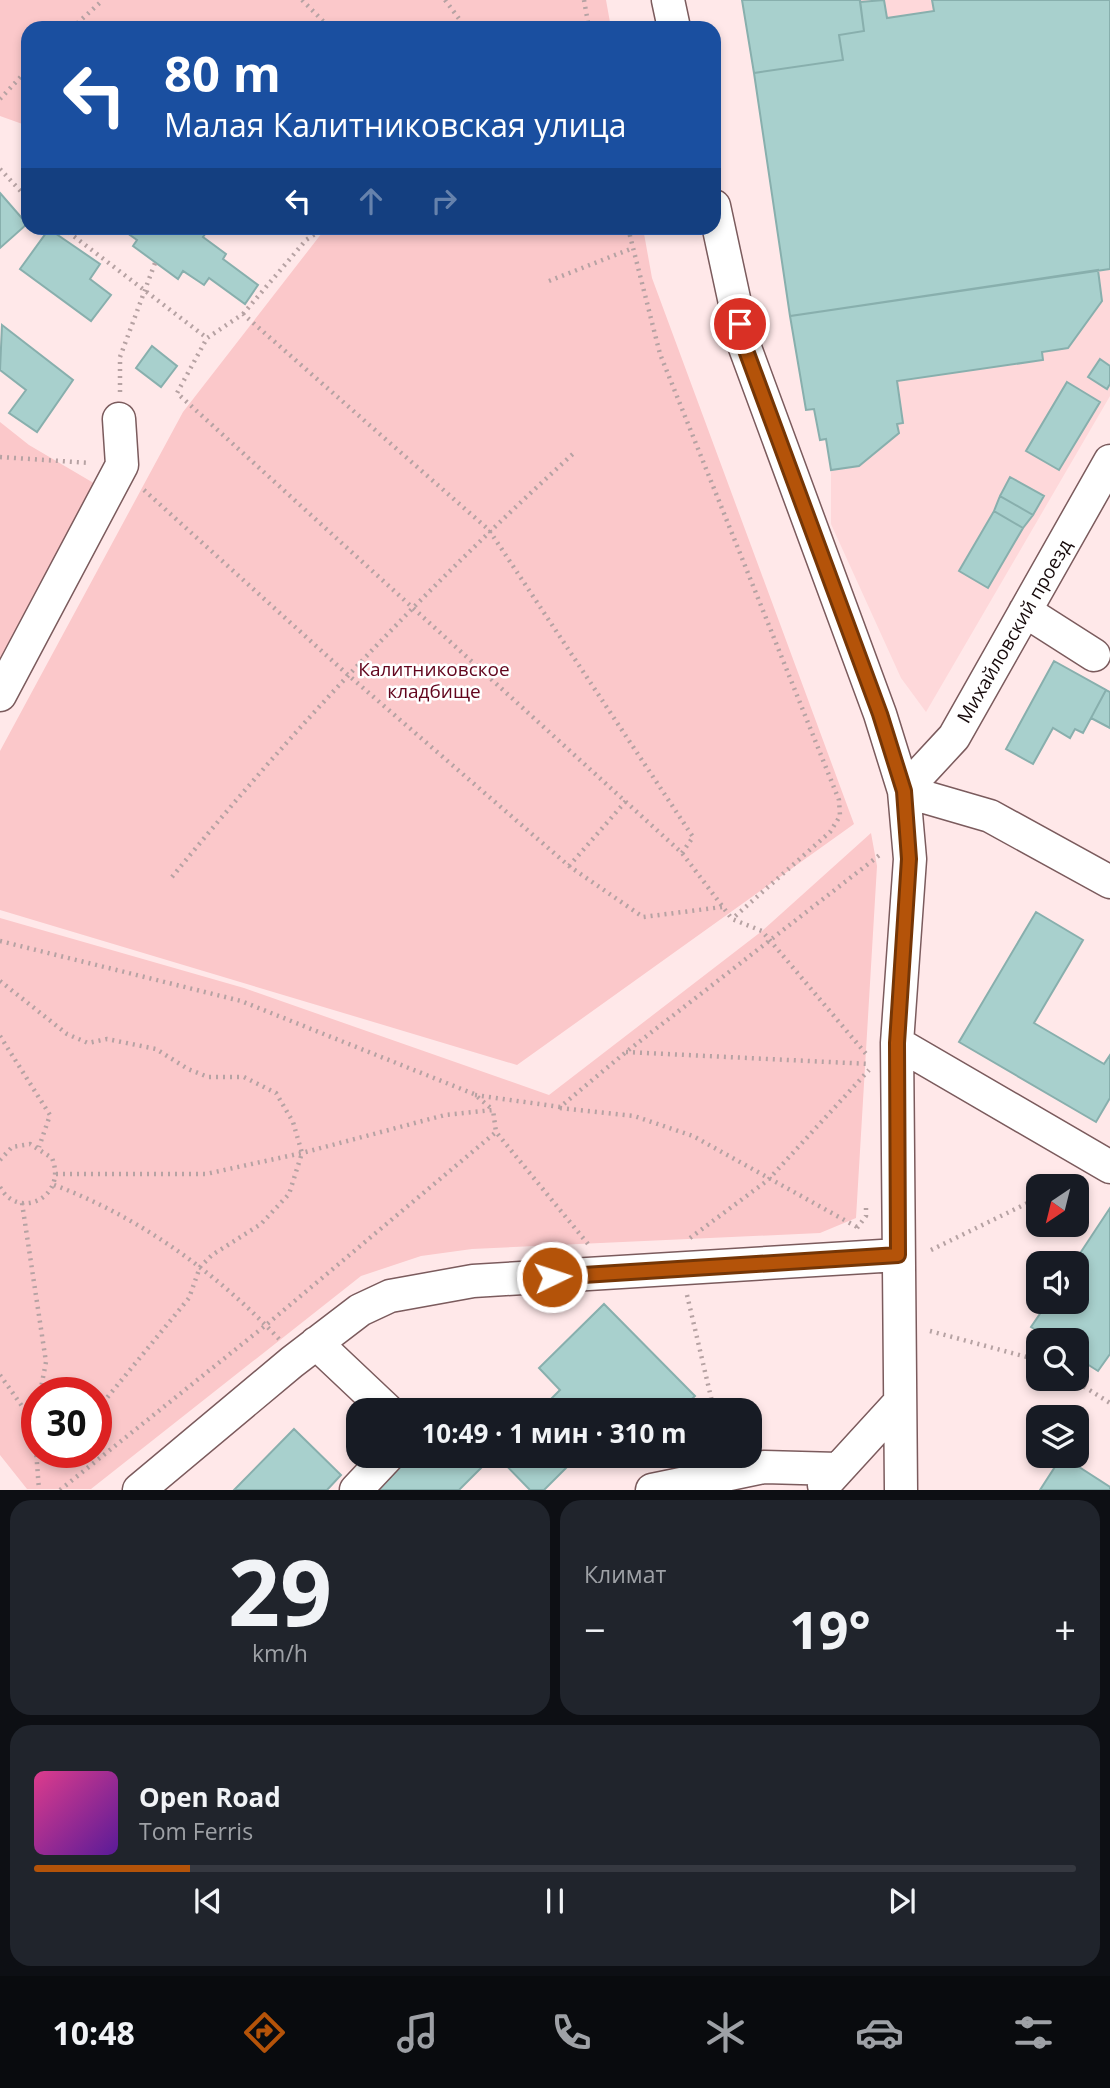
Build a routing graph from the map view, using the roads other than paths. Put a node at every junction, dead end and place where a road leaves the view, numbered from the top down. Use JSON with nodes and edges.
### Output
{"nodes":[{"id":1,"x":668,"y":0,"type":"edge"},
{"id":2,"x":672,"y":21,"type":"edge"},
{"id":3,"x":720,"y":235,"type":"edge"},
{"id":4,"x":119,"y":419,"type":"road end"},
{"id":5,"x":1110,"y":461,"type":"edge"},
{"id":6,"x":1025,"y":611,"type":"junction"},
{"id":7,"x":1094,"y":655,"type":"dead end"},
{"id":8,"x":0,"y":695,"type":"edge"},
{"id":9,"x":904,"y":791,"type":"junction"},
{"id":10,"x":1110,"y":882,"type":"edge"},
{"id":11,"x":886,"y":1054,"type":"junction"},
{"id":12,"x":1110,"y":1167,"type":"edge"},
{"id":13,"x":898,"y":1255,"type":"junction"},
{"id":14,"x":304,"y":1353,"type":"junction"},
{"id":15,"x":370,"y":1398,"type":"edge"},
{"id":16,"x":899,"y":1403,"type":"junction"},
{"id":17,"x":376,"y":1468,"type":"edge"},
{"id":18,"x":828,"y":1479,"type":"edge"},
{"id":19,"x":139,"y":1489,"type":"edge"},
{"id":20,"x":356,"y":1489,"type":"edge"},
{"id":21,"x":652,"y":1489,"type":"edge"},
{"id":22,"x":901,"y":1489,"type":"edge"}],
"edges":[{"from":1,"to":2,"type":"street"},
{"from":3,"to":9,"type":"street"},
{"from":4,"to":8,"type":"street"},
{"from":5,"to":6,"type":"street","name":"Михайловский проезд"},
{"from":6,"to":7,"type":"street"},
{"from":6,"to":9,"type":"street","name":"Михайловский проезд"},
{"from":9,"to":10,"type":"street"},
{"from":9,"to":11,"type":"street"},
{"from":11,"to":12,"type":"street"},
{"from":11,"to":13,"type":"street"},
{"from":13,"to":14,"type":"street"},
{"from":13,"to":16,"type":"street"},
{"from":14,"to":15,"type":"street"},
{"from":14,"to":19,"type":"street"},
{"from":16,"to":18,"type":"street"},
{"from":16,"to":22,"type":"street"},
{"from":17,"to":20,"type":"street"},
{"from":18,"to":21,"type":"street"}]}
